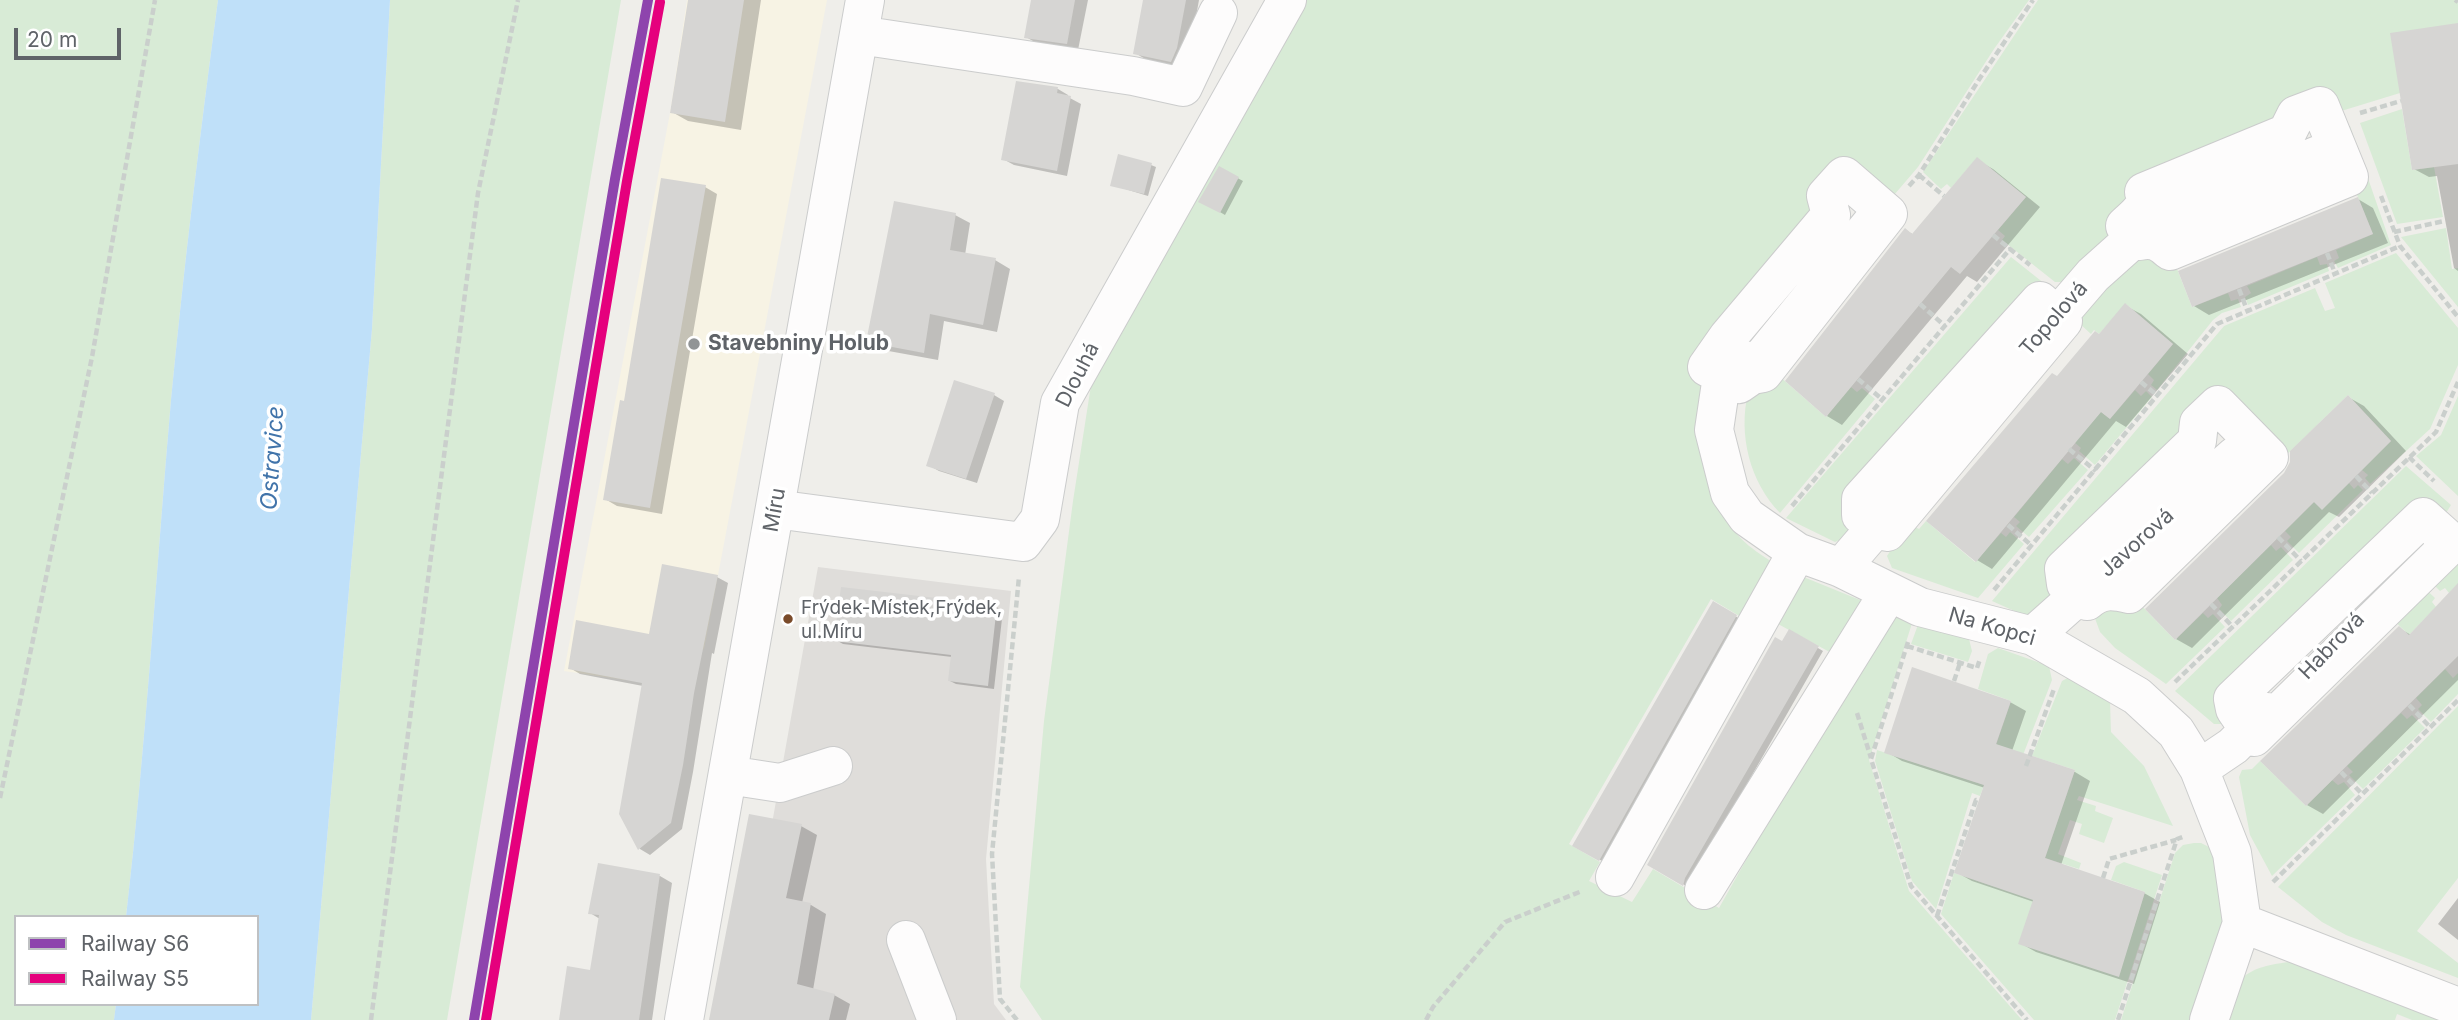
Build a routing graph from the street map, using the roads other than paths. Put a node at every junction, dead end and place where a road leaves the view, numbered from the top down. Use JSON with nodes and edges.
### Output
{"nodes":[{"id":1,"x":1287,"y":0,"type":"edge"},
{"id":2,"x":1218,"y":13,"type":"dead end"},
{"id":3,"x":862,"y":18,"type":"edge"},
{"id":4,"x":2327,"y":137,"type":"road end"},
{"id":5,"x":1722,"y":376,"type":"junction"},
{"id":6,"x":2241,"y":450,"type":"dead end"},
{"id":7,"x":775,"y":509,"type":"junction"},
{"id":8,"x":2450,"y":524,"type":"edge"},
{"id":9,"x":1784,"y":543,"type":"junction"},
{"id":10,"x":1841,"y":568,"type":"junction"},
{"id":11,"x":2079,"y":595,"type":"junction"},
{"id":12,"x":1904,"y":599,"type":"junction"},
{"id":13,"x":2032,"y":636,"type":"junction"},
{"id":14,"x":833,"y":766,"type":"dead end"},
{"id":15,"x":2199,"y":769,"type":"junction"},
{"id":16,"x":728,"y":775,"type":"junction"},
{"id":17,"x":1615,"y":877,"type":"road end"},
{"id":18,"x":1704,"y":890,"type":"dead end"},
{"id":19,"x":2242,"y":923,"type":"junction"},
{"id":20,"x":906,"y":940,"type":"dead end"},
{"id":21,"x":2458,"y":1007,"type":"edge"},
{"id":22,"x":684,"y":1020,"type":"edge"},
{"id":23,"x":937,"y":1020,"type":"edge"},
{"id":24,"x":2209,"y":1020,"type":"edge"}],
"edges":[{"from":1,"to":7,"type":"street","name":"Dlouhá"},
{"from":2,"to":3,"type":"street"},
{"from":3,"to":7,"type":"street","name":"Míru"},
{"from":4,"to":10,"type":"street","name":"Topolová"},
{"from":5,"to":5,"type":"street"},
{"from":5,"to":9,"type":"street","name":"Na Kopci"},
{"from":6,"to":11,"type":"street","name":"Javorová"},
{"from":7,"to":16,"type":"street","name":"Míru"},
{"from":8,"to":15,"type":"street","name":"Habrová"},
{"from":9,"to":10,"type":"street","name":"Na Kopci"},
{"from":9,"to":17,"type":"street"},
{"from":10,"to":12,"type":"street","name":"Na Kopci"},
{"from":11,"to":11,"type":"street"},
{"from":11,"to":13,"type":"street","name":"Javorová"},
{"from":12,"to":13,"type":"street","name":"Na Kopci"},
{"from":12,"to":18,"type":"street"},
{"from":13,"to":15,"type":"street","name":"Na Kopci"},
{"from":14,"to":16,"type":"street"},
{"from":15,"to":19,"type":"street","name":"Na Kopci"},
{"from":16,"to":22,"type":"street","name":"Míru"},
{"from":19,"to":21,"type":"street"},
{"from":19,"to":24,"type":"street"},
{"from":20,"to":23,"type":"street"}]}
